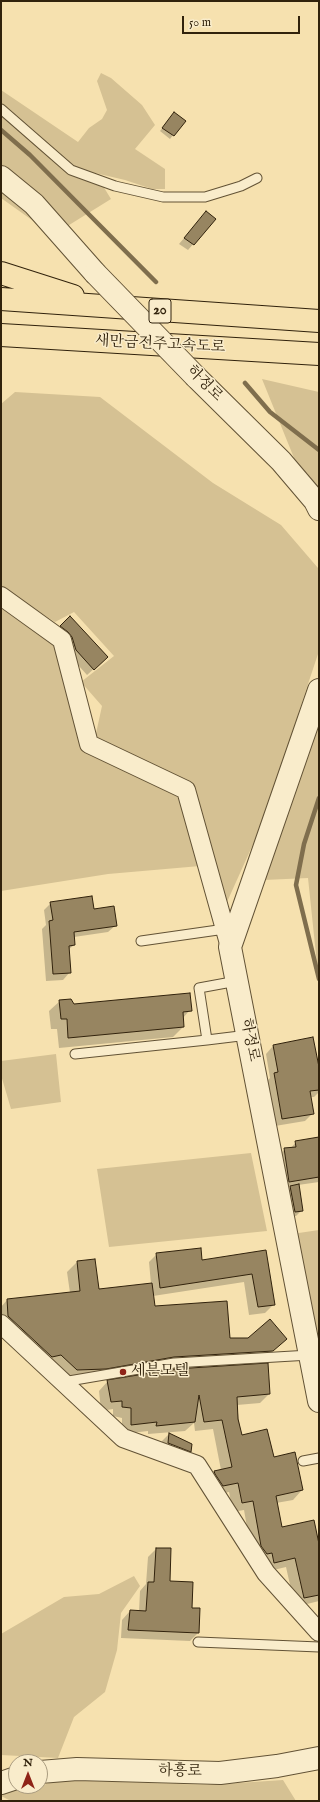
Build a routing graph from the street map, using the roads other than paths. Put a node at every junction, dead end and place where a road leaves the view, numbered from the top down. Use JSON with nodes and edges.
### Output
{"nodes":[{"id":1,"x":1,"y":109,"type":"edge"},
{"id":2,"x":1,"y":177,"type":"edge"},
{"id":3,"x":257,"y":178,"type":"dead end"},
{"id":4,"x":1,"y":273,"type":"edge"},
{"id":5,"x":1,"y":299,"type":"edge"},
{"id":6,"x":112,"y":308,"type":"junction"},
{"id":7,"x":319,"y":321,"type":"edge"},
{"id":8,"x":1,"y":335,"type":"edge"},
{"id":9,"x":319,"y":354,"type":"edge"},
{"id":10,"x":319,"y":509,"type":"edge"},
{"id":11,"x":1,"y":596,"type":"edge"},
{"id":12,"x":319,"y":690,"type":"edge"},
{"id":13,"x":228,"y":938,"type":"junction"},
{"id":14,"x":141,"y":941,"type":"dead end"},
{"id":15,"x":237,"y":981,"type":"junction"},
{"id":16,"x":248,"y":1035,"type":"junction"},
{"id":17,"x":207,"y":1040,"type":"junction"},
{"id":18,"x":76,"y":1054,"type":"dead end"},
{"id":19,"x":1,"y":1324,"type":"edge"},
{"id":20,"x":310,"y":1355,"type":"junction"},
{"id":21,"x":63,"y":1382,"type":"junction"},
{"id":22,"x":319,"y":1401,"type":"edge"},
{"id":23,"x":319,"y":1458,"type":"edge"},
{"id":24,"x":303,"y":1461,"type":"dead end"},
{"id":25,"x":319,"y":1632,"type":"edge"},
{"id":26,"x":198,"y":1642,"type":"dead end"},
{"id":27,"x":319,"y":1647,"type":"edge"},
{"id":28,"x":319,"y":1758,"type":"edge"},
{"id":29,"x":48,"y":1771,"type":"edge"}],
"edges":[{"from":1,"to":3,"type":"lane"},
{"from":2,"to":10,"type":"street","name":"하정로","bridge":true},
{"from":4,"to":6,"type":"highway"},
{"from":5,"to":6,"type":"highway","number":"20"},
{"from":6,"to":7,"type":"highway","number":"20"},
{"from":8,"to":9,"type":"highway","name":"새만금전주고속도로","number":"20"},
{"from":11,"to":13,"type":"street"},
{"from":12,"to":13,"type":"street"},
{"from":13,"to":14,"type":"lane"},
{"from":13,"to":15,"type":"street","name":"하정로"},
{"from":15,"to":16,"type":"street","name":"하정로"},
{"from":15,"to":17,"type":"lane"},
{"from":16,"to":17,"type":"lane"},
{"from":16,"to":20,"type":"street","name":"하정로"},
{"from":17,"to":18,"type":"lane"},
{"from":19,"to":21,"type":"street"},
{"from":20,"to":21,"type":"lane"},
{"from":20,"to":22,"type":"street","name":"하정로"},
{"from":21,"to":25,"type":"street"},
{"from":23,"to":24,"type":"lane"},
{"from":26,"to":27,"type":"lane"},
{"from":28,"to":29,"type":"street","name":"하흥로"}]}
